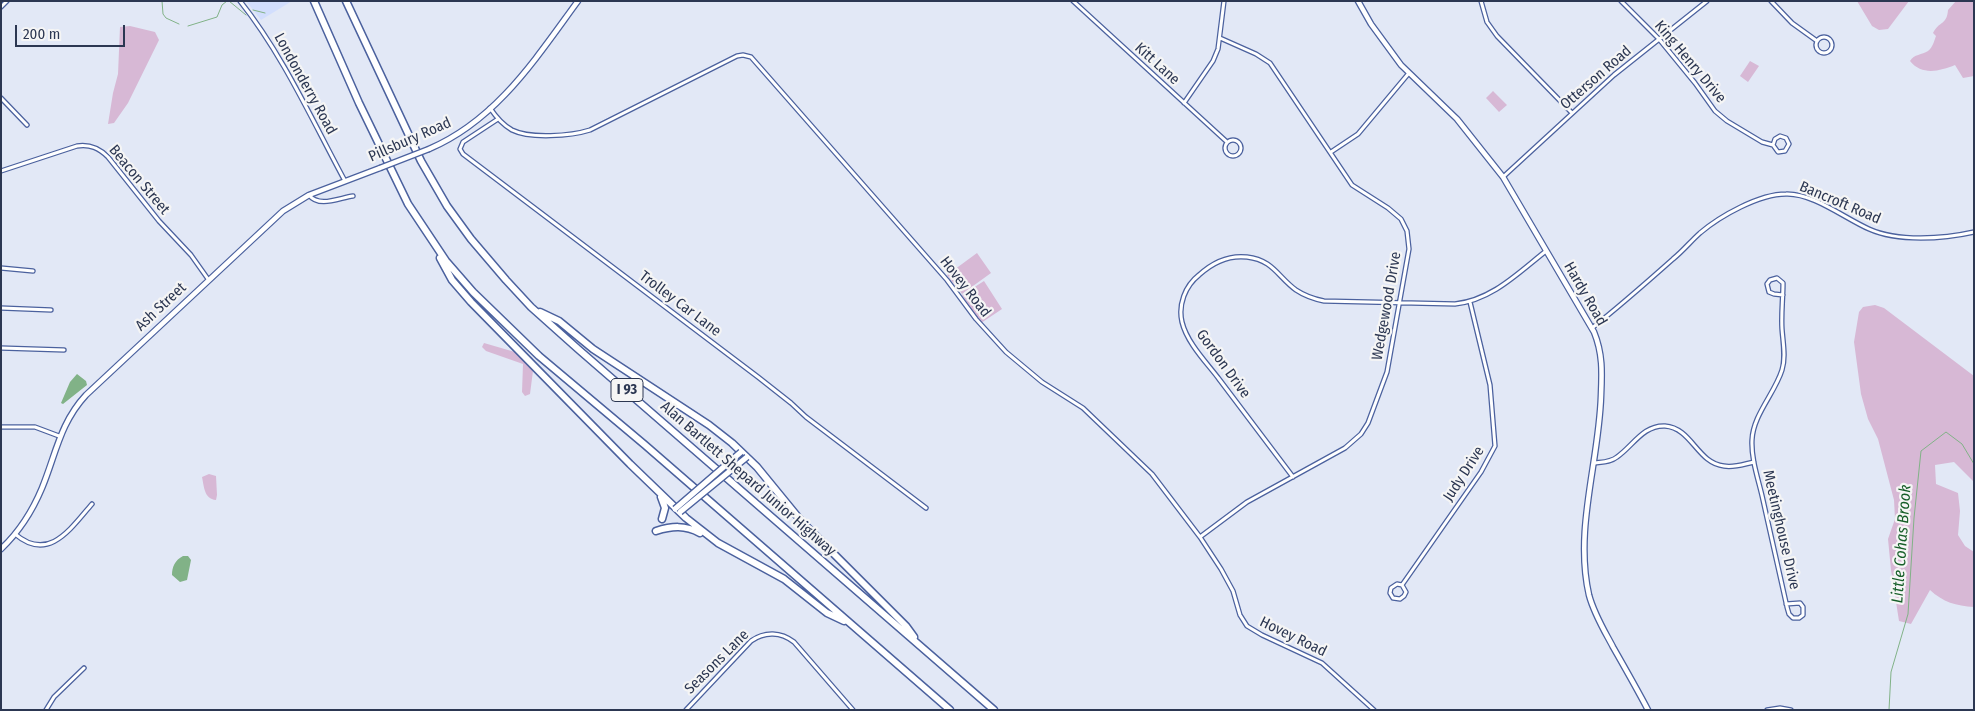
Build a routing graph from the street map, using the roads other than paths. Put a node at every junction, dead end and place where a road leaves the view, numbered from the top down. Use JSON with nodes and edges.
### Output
{"nodes":[{"id":1,"x":6,"y":1,"type":"edge"},
{"id":2,"x":240,"y":1,"type":"edge"},
{"id":3,"x":314,"y":1,"type":"edge"},
{"id":4,"x":346,"y":1,"type":"edge"},
{"id":5,"x":578,"y":1,"type":"edge"},
{"id":6,"x":1073,"y":1,"type":"edge"},
{"id":7,"x":1358,"y":1,"type":"edge"},
{"id":8,"x":1481,"y":1,"type":"edge"},
{"id":9,"x":1621,"y":1,"type":"edge"},
{"id":10,"x":1707,"y":1,"type":"edge"},
{"id":11,"x":1771,"y":1,"type":"edge"},
{"id":12,"x":1223,"y":2,"type":"edge"},
{"id":13,"x":1,"y":7,"type":"edge"},
{"id":14,"x":1220,"y":38,"type":"junction"},
{"id":15,"x":1659,"y":39,"type":"junction"},
{"id":16,"x":1817,"y":41,"type":"junction"},
{"id":17,"x":1409,"y":73,"type":"junction"},
{"id":18,"x":1,"y":98,"type":"edge"},
{"id":19,"x":1184,"y":103,"type":"junction"},
{"id":20,"x":490,"y":108,"type":"junction"},
{"id":21,"x":1572,"y":113,"type":"junction"},
{"id":22,"x":498,"y":119,"type":"junction"},
{"id":23,"x":27,"y":124,"type":"dead end"},
{"id":24,"x":1227,"y":142,"type":"junction"},
{"id":25,"x":1773,"y":145,"type":"junction"},
{"id":26,"x":1331,"y":152,"type":"junction"},
{"id":27,"x":1,"y":171,"type":"edge"},
{"id":28,"x":1503,"y":176,"type":"junction"},
{"id":29,"x":345,"y":181,"type":"junction"},
{"id":30,"x":309,"y":195,"type":"junction"},
{"id":31,"x":353,"y":196,"type":"dead end"},
{"id":32,"x":1974,"y":232,"type":"edge"},
{"id":33,"x":435,"y":246,"type":"junction"},
{"id":34,"x":1546,"y":251,"type":"junction"},
{"id":35,"x":1,"y":268,"type":"edge"},
{"id":36,"x":33,"y":271,"type":"dead end"},
{"id":37,"x":208,"y":280,"type":"junction"},
{"id":38,"x":1783,"y":295,"type":"junction"},
{"id":39,"x":1470,"y":302,"type":"junction"},
{"id":40,"x":1399,"y":303,"type":"junction"},
{"id":41,"x":531,"y":307,"type":"junction"},
{"id":42,"x":1,"y":308,"type":"edge"},
{"id":43,"x":51,"y":310,"type":"dead end"},
{"id":44,"x":1592,"y":328,"type":"junction"},
{"id":45,"x":1,"y":348,"type":"edge"},
{"id":46,"x":64,"y":350,"type":"dead end"},
{"id":47,"x":1,"y":427,"type":"edge"},
{"id":48,"x":59,"y":436,"type":"junction"},
{"id":49,"x":744,"y":455,"type":"junction"},
{"id":50,"x":1595,"y":462,"type":"junction"},
{"id":51,"x":1754,"y":462,"type":"junction"},
{"id":52,"x":1292,"y":477,"type":"junction"},
{"id":53,"x":658,"y":492,"type":"junction"},
{"id":54,"x":92,"y":504,"type":"dead end"},
{"id":55,"x":926,"y":508,"type":"dead end"},
{"id":56,"x":678,"y":510,"type":"junction"},
{"id":57,"x":662,"y":519,"type":"dead end"},
{"id":58,"x":656,"y":531,"type":"dead end"},
{"id":59,"x":15,"y":534,"type":"junction"},
{"id":60,"x":1200,"y":537,"type":"junction"},
{"id":61,"x":710,"y":538,"type":"junction"},
{"id":62,"x":1,"y":549,"type":"edge"},
{"id":63,"x":1402,"y":585,"type":"junction"},
{"id":64,"x":1786,"y":604,"type":"junction"},
{"id":65,"x":851,"y":624,"type":"junction"},
{"id":66,"x":918,"y":643,"type":"junction"},
{"id":67,"x":84,"y":668,"type":"dead end"},
{"id":68,"x":46,"y":710,"type":"edge"},
{"id":69,"x":686,"y":710,"type":"edge"},
{"id":70,"x":853,"y":710,"type":"edge"},
{"id":71,"x":950,"y":710,"type":"edge"},
{"id":72,"x":994,"y":710,"type":"edge"},
{"id":73,"x":1374,"y":710,"type":"edge"},
{"id":74,"x":1648,"y":710,"type":"edge"},
{"id":75,"x":1767,"y":710,"type":"edge"},
{"id":76,"x":1792,"y":710,"type":"edge"}],
"edges":[{"from":1,"to":13,"type":"street"},
{"from":2,"to":29,"type":"street","name":"Londonderry Road"},
{"from":3,"to":33,"type":"highway","number":"I 93"},
{"from":4,"to":41,"type":"highway","name":"Alan Bartlett Shepard Junior Highway","number":"I 93"},
{"from":5,"to":20,"type":"street","name":"Pillsbury Road"},
{"from":6,"to":19,"type":"street","name":"Kitt Lane"},
{"from":7,"to":17,"type":"street","name":"Hardy Road"},
{"from":8,"to":21,"type":"street"},
{"from":9,"to":15,"type":"street","name":"King Henry Drive"},
{"from":10,"to":15,"type":"street","name":"Otterson Road"},
{"from":11,"to":16,"type":"street"},
{"from":12,"to":14,"type":"street"},
{"from":14,"to":19,"type":"street"},
{"from":14,"to":26,"type":"street","name":"Wedgewood Drive"},
{"from":15,"to":21,"type":"street","name":"Otterson Road"},
{"from":15,"to":25,"type":"street","name":"King Henry Drive"},
{"from":16,"to":16,"type":"street"},
{"from":17,"to":26,"type":"street"},
{"from":17,"to":28,"type":"street","name":"Hardy Road"},
{"from":18,"to":23,"type":"street"},
{"from":19,"to":24,"type":"street","name":"Kitt Lane"},
{"from":20,"to":22,"type":"street","name":"Hovey Road"},
{"from":20,"to":29,"type":"street","name":"Pillsbury Road","bridge":true},
{"from":21,"to":28,"type":"street","name":"Otterson Road"},
{"from":22,"to":55,"type":"street","name":"Trolley Car Lane"},
{"from":22,"to":60,"type":"street","name":"Hovey Road"},
{"from":24,"to":24,"type":"street","name":"Kitt Lane"},
{"from":25,"to":25,"type":"street","name":"King Henry Drive"},
{"from":26,"to":40,"type":"street","name":"Wedgewood Drive"},
{"from":27,"to":37,"type":"street","name":"Beacon Street"},
{"from":28,"to":34,"type":"street","name":"Hardy Road"},
{"from":29,"to":30,"type":"street","name":"Ash Street"},
{"from":30,"to":31,"type":"street"},
{"from":30,"to":37,"type":"street","name":"Ash Street"},
{"from":32,"to":44,"type":"street","name":"Bancroft Road"},
{"from":33,"to":53,"type":"highway"},
{"from":33,"to":65,"type":"highway","number":"I 93"},
{"from":34,"to":39,"type":"street","name":"Gordon Drive"},
{"from":34,"to":44,"type":"street","name":"Hardy Road"},
{"from":35,"to":36,"type":"street"},
{"from":37,"to":48,"type":"street","name":"Ash Street"},
{"from":38,"to":38,"type":"street"},
{"from":38,"to":51,"type":"street","name":"Meetinghouse Drive"},
{"from":39,"to":40,"type":"street","name":"Gordon Drive"},
{"from":39,"to":63,"type":"street","name":"Judy Drive"},
{"from":40,"to":52,"type":"street","name":"Wedgewood Drive"},
{"from":40,"to":52,"type":"street","name":"Gordon Drive"},
{"from":41,"to":49,"type":"highway"},
{"from":41,"to":66,"type":"highway","name":"Alan Bartlett Shepard Junior Highway","number":"I 93"},
{"from":42,"to":43,"type":"street"},
{"from":44,"to":50,"type":"street","name":"Hardy Road"},
{"from":45,"to":46,"type":"street"},
{"from":47,"to":48,"type":"street"},
{"from":48,"to":59,"type":"street","name":"Ash Street"},
{"from":49,"to":56,"type":"main road","bridge":true},
{"from":49,"to":66,"type":"highway"},
{"from":50,"to":51,"type":"street"},
{"from":50,"to":74,"type":"street","name":"Hardy Road"},
{"from":51,"to":64,"type":"street","name":"Meetinghouse Drive"},
{"from":52,"to":60,"type":"street","name":"Wedgewood Drive"},
{"from":53,"to":56,"type":"highway"},
{"from":53,"to":57,"type":"highway"},
{"from":54,"to":59,"type":"street"},
{"from":56,"to":61,"type":"highway"},
{"from":58,"to":61,"type":"highway"},
{"from":59,"to":62,"type":"street","name":"Ash Street"},
{"from":60,"to":73,"type":"street","name":"Hovey Road"},
{"from":61,"to":65,"type":"highway"},
{"from":63,"to":63,"type":"street","name":"Judy Drive"},
{"from":64,"to":64,"type":"street","name":"Meetinghouse Drive"},
{"from":65,"to":71,"type":"highway","number":"I 93"},
{"from":66,"to":72,"type":"highway","name":"Alan Bartlett Shepard Junior Highway","number":"I 93"},
{"from":67,"to":68,"type":"street"},
{"from":69,"to":70,"type":"street","name":"Seasons Lane"},
{"from":75,"to":76,"type":"street"}]}
